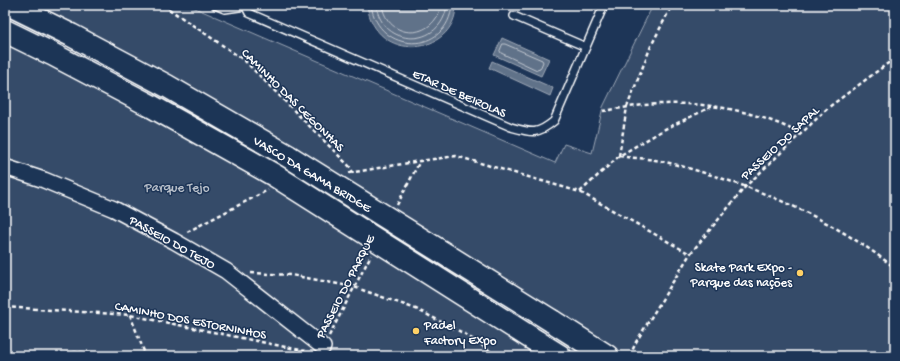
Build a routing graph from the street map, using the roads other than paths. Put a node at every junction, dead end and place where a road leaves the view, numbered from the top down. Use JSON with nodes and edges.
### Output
{"nodes":[{"id":1,"x":10,"y":5,"type":"edge"},
{"id":2,"x":215,"y":5,"type":"edge"},
{"id":3,"x":245,"y":5,"type":"edge"},
{"id":4,"x":604,"y":5,"type":"edge"},
{"id":5,"x":514,"y":16,"type":"dead end"},
{"id":6,"x":5,"y":31,"type":"edge"},
{"id":7,"x":586,"y":46,"type":"junction"},
{"id":8,"x":5,"y":167,"type":"edge"},
{"id":9,"x":323,"y":347,"type":"road end"},
{"id":10,"x":560,"y":356,"type":"edge"},
{"id":11,"x":607,"y":356,"type":"edge"}],
"edges":[{"from":1,"to":11,"type":"highway","name":"VASCO DA GAMA BRIDGE","bridge":true},
{"from":2,"to":3,"type":"lane"},
{"from":3,"to":7,"type":"lane","name":"ETAR DE BEIROLAS"},
{"from":4,"to":7,"type":"lane","name":"ETAR DE BEIROLAS"},
{"from":5,"to":7,"type":"lane"},
{"from":6,"to":10,"type":"highway","name":"VASCO DA GAMA BRIDGE","bridge":true},
{"from":8,"to":9,"type":"street","name":"PASSEIO DO TEJO"}]}
